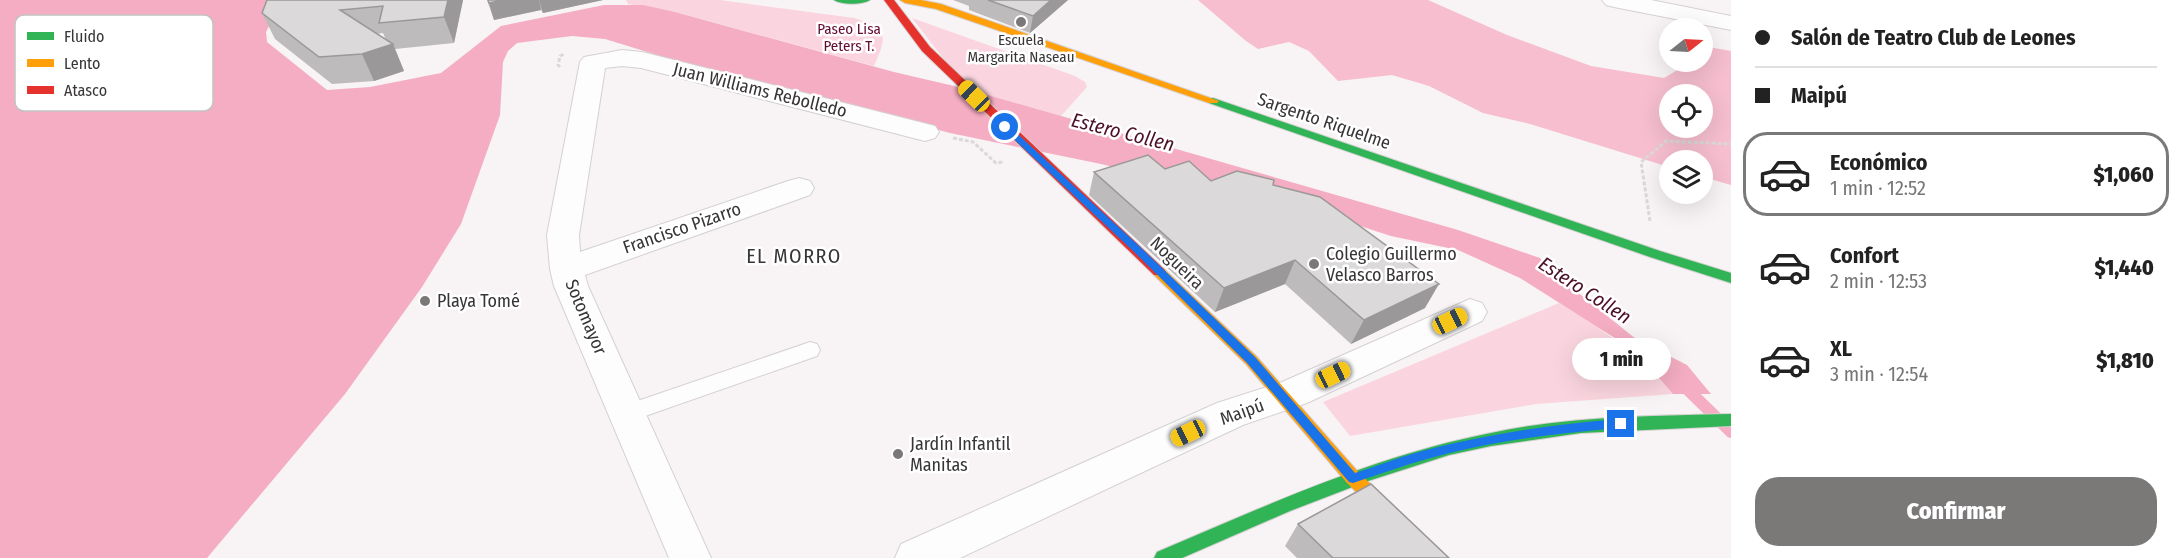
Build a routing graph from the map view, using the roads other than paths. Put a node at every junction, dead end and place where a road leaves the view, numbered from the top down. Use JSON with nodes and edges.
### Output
{"nodes":[{"id":1,"x":839,"y":0,"type":"edge"},
{"id":2,"x":865,"y":0,"type":"edge"},
{"id":3,"x":889,"y":0,"type":"edge"},
{"id":4,"x":905,"y":0,"type":"edge"},
{"id":5,"x":1614,"y":0,"type":"edge"},
{"id":6,"x":1731,"y":23,"type":"edge"},
{"id":7,"x":593,"y":62,"type":"joint"},
{"id":8,"x":925,"y":132,"type":"road end"},
{"id":9,"x":799,"y":188,"type":"dead end"},
{"id":10,"x":566,"y":269,"type":"junction"},
{"id":11,"x":1731,"y":278,"type":"edge"},
{"id":12,"x":1470,"y":312,"type":"dead end"},
{"id":13,"x":810,"y":350,"type":"dead end"},
{"id":14,"x":1285,"y":397,"type":"junction"},
{"id":15,"x":628,"y":413,"type":"junction"},
{"id":16,"x":1731,"y":420,"type":"edge"},
{"id":17,"x":1353,"y":478,"type":"junction"},
{"id":18,"x":690,"y":558,"type":"edge"},
{"id":19,"x":916,"y":558,"type":"edge"},
{"id":20,"x":1163,"y":558,"type":"edge"},
{"id":21,"x":1436,"y":558,"type":"edge"}],
"edges":[{"from":1,"to":2,"type":"main road"},
{"from":3,"to":14,"type":"main road","name":"Nogueira"},
{"from":4,"to":11,"type":"main road","name":"Sargento Riquelme"},
{"from":5,"to":6,"type":"street"},
{"from":7,"to":8,"type":"street","name":"Juan Williams Rebolledo"},
{"from":7,"to":10,"type":"street","name":"Sotomayor"},
{"from":9,"to":10,"type":"street","name":"Francisco Pizarro"},
{"from":10,"to":15,"type":"street","name":"Sotomayor"},
{"from":12,"to":14,"type":"street","name":"Maipú"},
{"from":13,"to":15,"type":"lane"},
{"from":14,"to":17,"type":"main road","name":"Nogueira"},
{"from":14,"to":19,"type":"street","name":"Maipú"},
{"from":15,"to":18,"type":"street","name":"Sotomayor"},
{"from":16,"to":17,"type":"main road"},
{"from":17,"to":20,"type":"main road"},
{"from":17,"to":21,"type":"main road","name":"Nogueira"}]}
